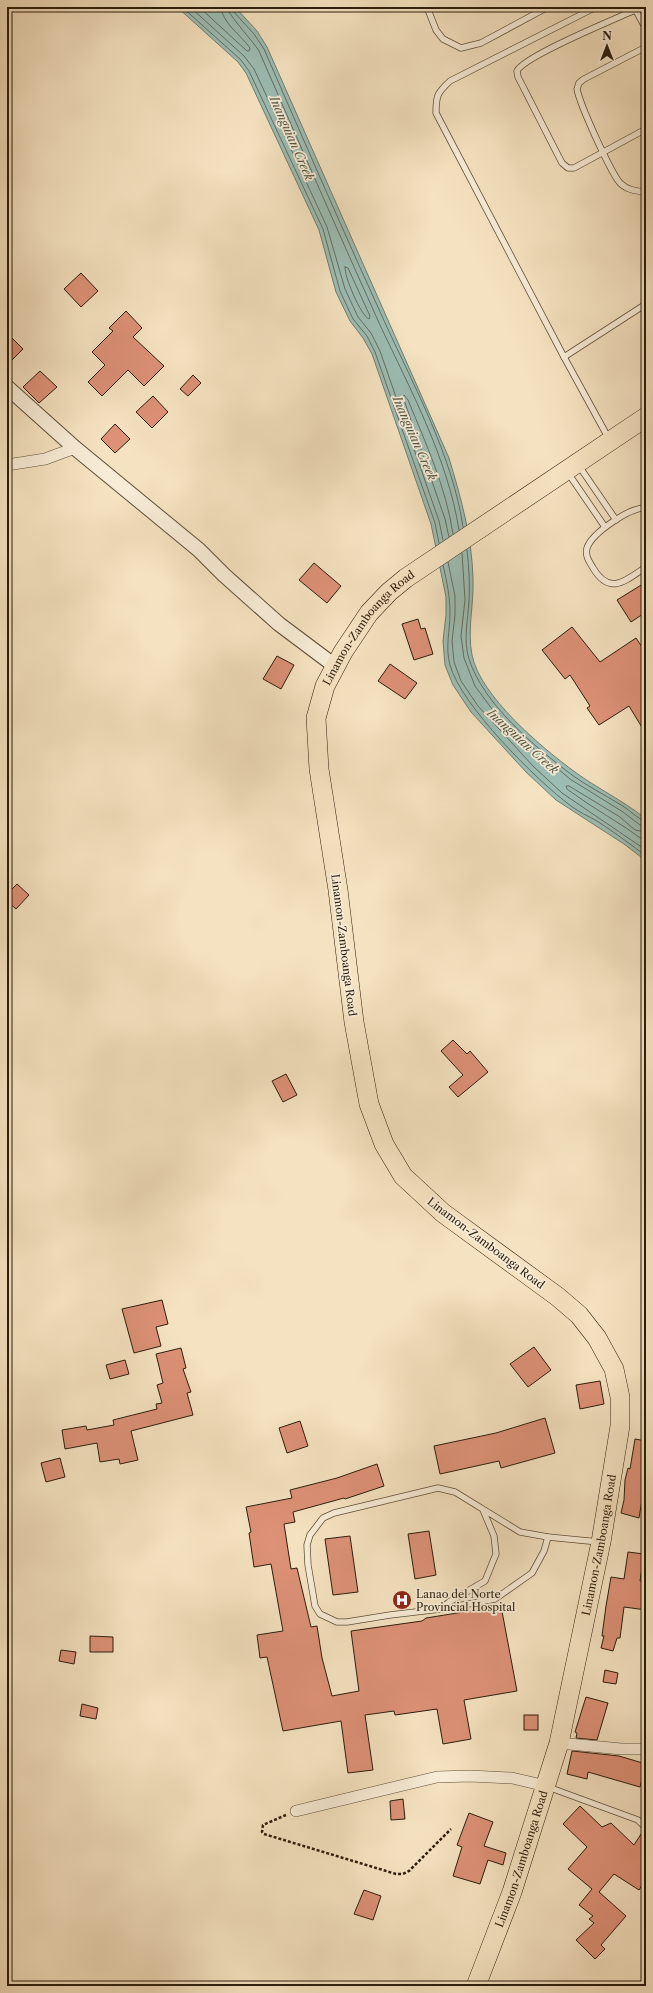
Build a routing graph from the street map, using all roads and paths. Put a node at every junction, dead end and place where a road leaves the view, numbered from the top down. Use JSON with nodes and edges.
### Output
{"nodes":[{"id":1,"x":427,"y":7,"type":"edge"},
{"id":2,"x":548,"y":7,"type":"edge"},
{"id":3,"x":596,"y":7,"type":"edge"},
{"id":4,"x":635,"y":8,"type":"edge"},
{"id":5,"x":646,"y":29,"type":"edge"},
{"id":6,"x":646,"y":47,"type":"edge"},
{"id":7,"x":646,"y":129,"type":"edge"},
{"id":8,"x":603,"y":152,"type":"junction"},
{"id":9,"x":646,"y":192,"type":"edge"},
{"id":10,"x":646,"y":304,"type":"edge"},
{"id":11,"x":564,"y":357,"type":"junction"},
{"id":12,"x":7,"y":387,"type":"edge"},
{"id":13,"x":646,"y":417,"type":"edge"},
{"id":14,"x":610,"y":441,"type":"junction"},
{"id":15,"x":75,"y":448,"type":"junction"},
{"id":16,"x":7,"y":465,"type":"edge"},
{"id":17,"x":572,"y":468,"type":"junction"},
{"id":18,"x":646,"y":508,"type":"edge"},
{"id":19,"x":616,"y":520,"type":"junction"},
{"id":20,"x":605,"y":527,"type":"junction"},
{"id":21,"x":646,"y":567,"type":"edge"},
{"id":22,"x":335,"y":666,"type":"junction"},
{"id":23,"x":483,"y":1510,"type":"junction"},
{"id":24,"x":548,"y":1537,"type":"junction"},
{"id":25,"x":601,"y":1542,"type":"junction"},
{"id":26,"x":441,"y":1609,"type":"junction"},
{"id":27,"x":559,"y":1743,"type":"junction"},
{"id":28,"x":646,"y":1749,"type":"edge"},
{"id":29,"x":546,"y":1786,"type":"junction"},
{"id":30,"x":296,"y":1811,"type":"joint"},
{"id":31,"x":646,"y":1828,"type":"edge"},
{"id":32,"x":451,"y":1829,"type":"dead end"},
{"id":33,"x":476,"y":1986,"type":"edge"}],
"edges":[{"from":1,"to":2,"type":"lane"},
{"from":3,"to":11,"type":"lane"},
{"from":4,"to":5,"type":"lane"},
{"from":4,"to":8,"type":"lane"},
{"from":6,"to":8,"type":"lane"},
{"from":7,"to":8,"type":"lane"},
{"from":8,"to":9,"type":"lane"},
{"from":10,"to":11,"type":"lane"},
{"from":11,"to":14,"type":"lane"},
{"from":12,"to":15,"type":"street"},
{"from":13,"to":14,"type":"highway","name":"Linamon-Zamboanga Road"},
{"from":14,"to":17,"type":"highway","name":"Linamon-Zamboanga Road"},
{"from":15,"to":16,"type":"street"},
{"from":15,"to":22,"type":"street"},
{"from":17,"to":19,"type":"lane"},
{"from":17,"to":20,"type":"lane"},
{"from":17,"to":22,"type":"highway","name":"Linamon-Zamboanga Road"},
{"from":18,"to":19,"type":"lane"},
{"from":19,"to":20,"type":"lane"},
{"from":20,"to":21,"type":"lane"},
{"from":22,"to":25,"type":"highway","name":"Linamon-Zamboanga Road"},
{"from":23,"to":24,"type":"lane"},
{"from":23,"to":26,"type":"lane"},
{"from":23,"to":26,"type":"lane"},
{"from":24,"to":25,"type":"lane"},
{"from":24,"to":26,"type":"lane"},
{"from":25,"to":27,"type":"highway","name":"Linamon-Zamboanga Road"},
{"from":27,"to":28,"type":"street"},
{"from":27,"to":29,"type":"highway","name":"Linamon-Zamboanga Road"},
{"from":29,"to":30,"type":"street"},
{"from":29,"to":31,"type":"lane"},
{"from":29,"to":33,"type":"highway","name":"Linamon-Zamboanga Road"},
{"from":30,"to":32,"type":"path"}]}
